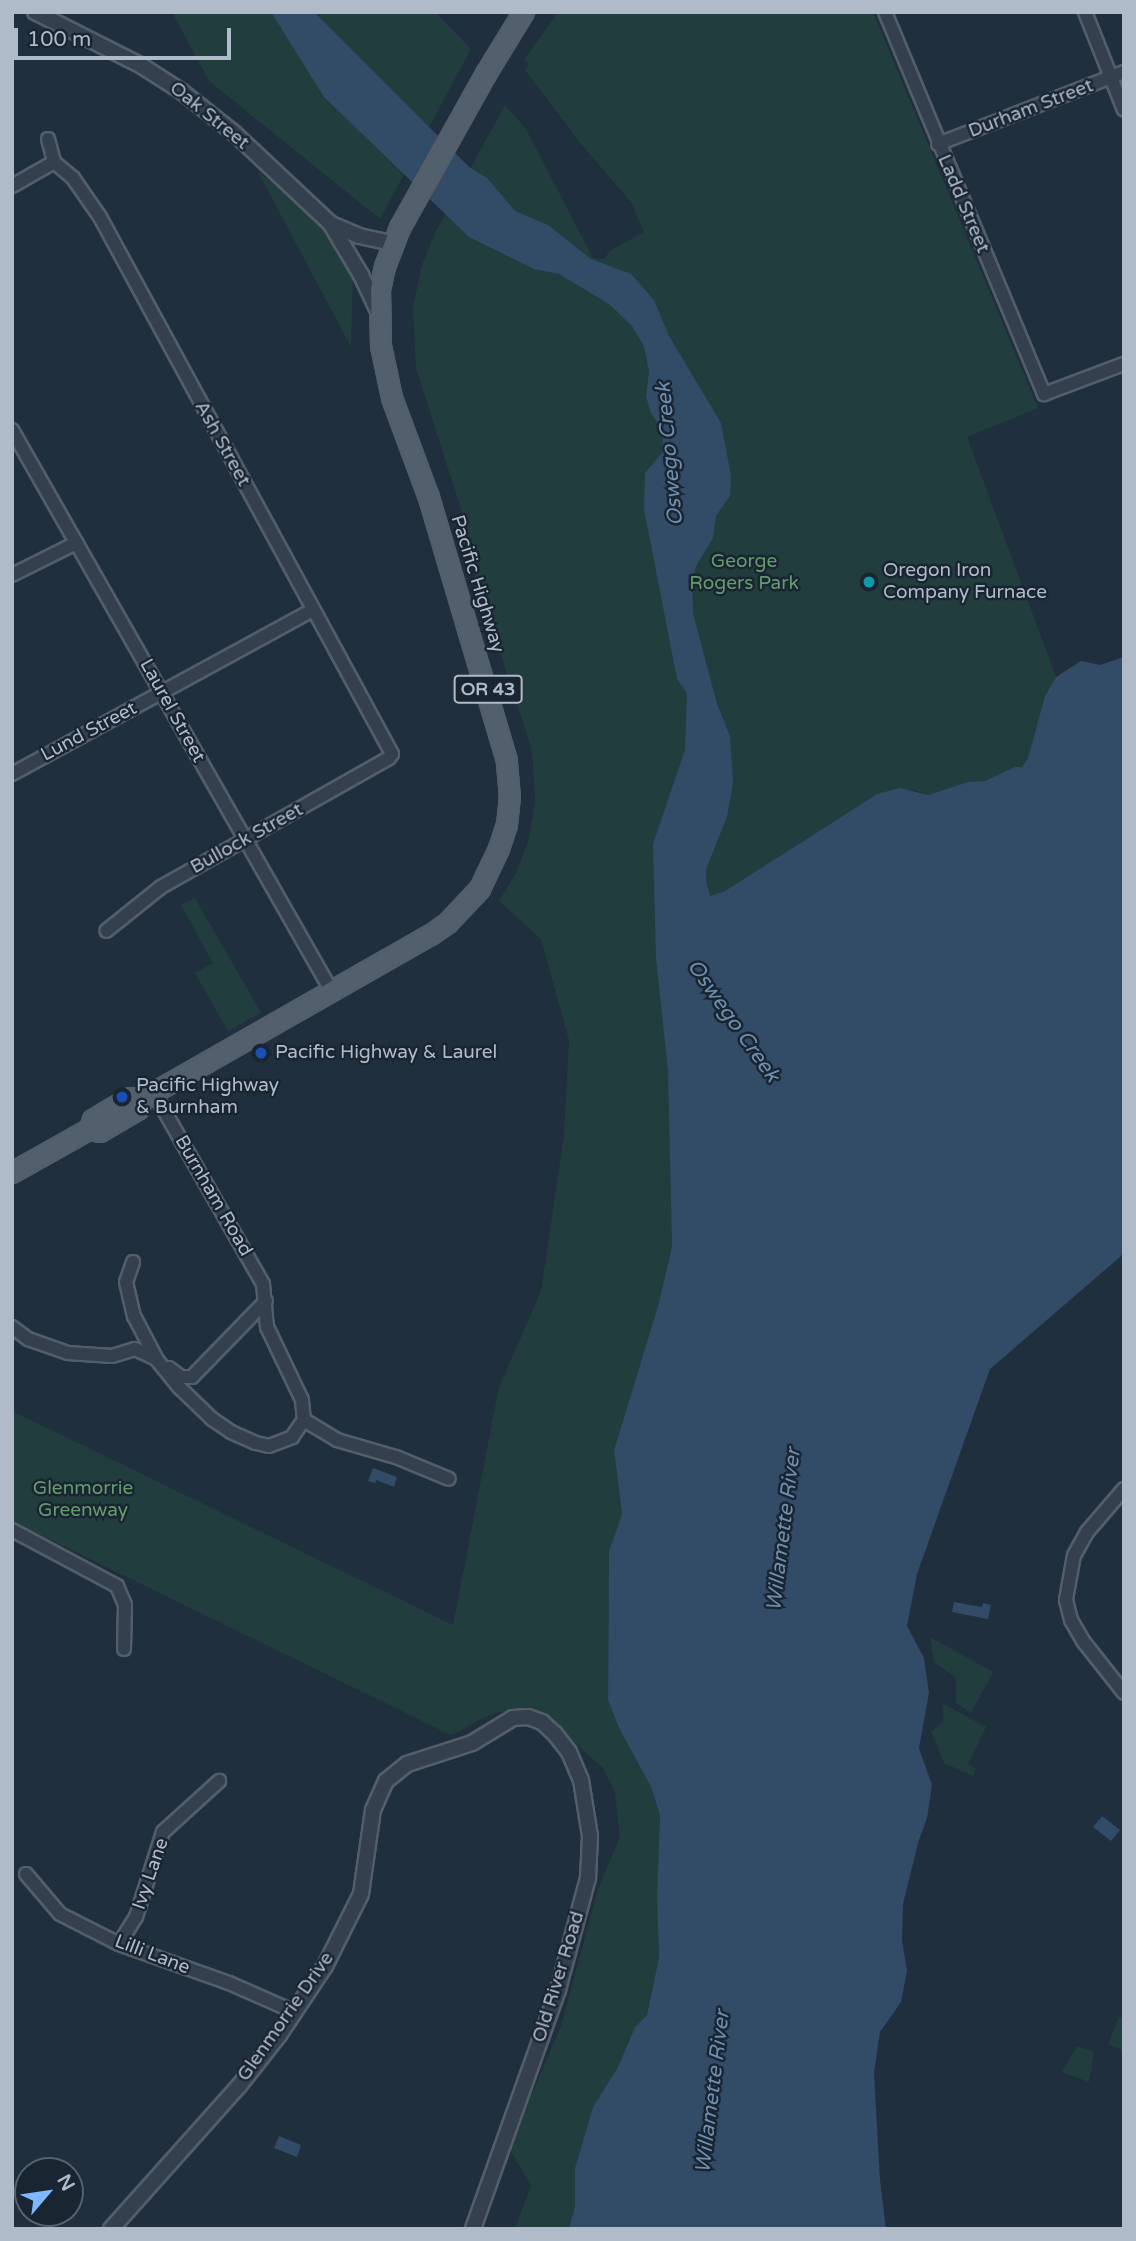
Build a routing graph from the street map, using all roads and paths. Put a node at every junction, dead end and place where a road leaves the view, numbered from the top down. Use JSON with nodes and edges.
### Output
{"nodes":[{"id":1,"x":35,"y":12,"type":"edge"},
{"id":2,"x":524,"y":12,"type":"edge"},
{"id":3,"x":885,"y":12,"type":"edge"},
{"id":4,"x":1085,"y":12,"type":"edge"},
{"id":5,"x":1124,"y":72,"type":"edge"},
{"id":6,"x":1111,"y":78,"type":"junction"},
{"id":7,"x":1124,"y":110,"type":"edge"},
{"id":8,"x":48,"y":139,"type":"dead end"},
{"id":9,"x":938,"y":144,"type":"junction"},
{"id":10,"x":54,"y":162,"type":"junction"},
{"id":11,"x":12,"y":186,"type":"edge"},
{"id":12,"x":330,"y":223,"type":"junction"},
{"id":13,"x":397,"y":235,"type":"junction"},
{"id":14,"x":380,"y":314,"type":"junction"},
{"id":15,"x":1124,"y":363,"type":"edge"},
{"id":16,"x":12,"y":430,"type":"edge"},
{"id":17,"x":76,"y":543,"type":"junction"},
{"id":18,"x":12,"y":575,"type":"edge"},
{"id":19,"x":313,"y":610,"type":"junction"},
{"id":20,"x":163,"y":693,"type":"junction"},
{"id":21,"x":392,"y":754,"type":"joint"},
{"id":22,"x":12,"y":774,"type":"edge"},
{"id":23,"x":246,"y":841,"type":"junction"},
{"id":24,"x":106,"y":931,"type":"dead end"},
{"id":25,"x":332,"y":992,"type":"junction"},
{"id":26,"x":148,"y":1096,"type":"junction"},
{"id":27,"x":12,"y":1174,"type":"edge"},
{"id":28,"x":133,"y":1262,"type":"dead end"},
{"id":29,"x":266,"y":1301,"type":"junction"},
{"id":30,"x":12,"y":1327,"type":"edge"},
{"id":31,"x":157,"y":1360,"type":"junction"},
{"id":32,"x":304,"y":1420,"type":"junction"},
{"id":33,"x":449,"y":1479,"type":"dead end"},
{"id":34,"x":1124,"y":1489,"type":"edge"},
{"id":35,"x":12,"y":1530,"type":"edge"},
{"id":36,"x":124,"y":1649,"type":"dead end"},
{"id":37,"x":1124,"y":1693,"type":"edge"},
{"id":38,"x":548,"y":1726,"type":"joint"},
{"id":39,"x":219,"y":1781,"type":"dead end"},
{"id":40,"x":26,"y":1874,"type":"dead end"},
{"id":41,"x":118,"y":1944,"type":"junction"},
{"id":42,"x":295,"y":2012,"type":"junction"},
{"id":43,"x":111,"y":2229,"type":"edge"},
{"id":44,"x":472,"y":2229,"type":"edge"}],
"edges":[{"from":1,"to":12,"type":"street","name":"Oak Street"},
{"from":2,"to":13,"type":"main road","name":"Pacific Highway","number":"OR 43"},
{"from":3,"to":9,"type":"street","name":"Ladd Street"},
{"from":4,"to":6,"type":"street"},
{"from":5,"to":6,"type":"street","name":"Durham Street"},
{"from":6,"to":7,"type":"street"},
{"from":6,"to":9,"type":"street","name":"Durham Street"},
{"from":8,"to":10,"type":"street"},
{"from":9,"to":15,"type":"street","name":"Ladd Street"},
{"from":10,"to":11,"type":"street"},
{"from":10,"to":19,"type":"street","name":"Ash Street"},
{"from":12,"to":13,"type":"street","name":"Oak Street"},
{"from":12,"to":14,"type":"street","name":"Oak Street"},
{"from":13,"to":14,"type":"main road","name":"Pacific Highway","number":"OR 43"},
{"from":14,"to":25,"type":"main road","name":"Pacific Highway","number":"OR 43"},
{"from":16,"to":17,"type":"street","name":"Laurel Street"},
{"from":17,"to":18,"type":"street"},
{"from":17,"to":20,"type":"street","name":"Laurel Street"},
{"from":19,"to":20,"type":"street","name":"Lund Street"},
{"from":19,"to":21,"type":"street","name":"Ash Street"},
{"from":20,"to":22,"type":"street","name":"Lund Street"},
{"from":20,"to":23,"type":"street","name":"Laurel Street"},
{"from":21,"to":23,"type":"street","name":"Bullock Street"},
{"from":23,"to":24,"type":"street","name":"Bullock Street"},
{"from":23,"to":25,"type":"street","name":"Laurel Street"},
{"from":25,"to":26,"type":"main road","name":"Pacific Highway","number":"OR 43"},
{"from":26,"to":27,"type":"main road","name":"Pacific Highway","number":"OR 43"},
{"from":26,"to":29,"type":"street","name":"Burnham Road"},
{"from":28,"to":31,"type":"street"},
{"from":29,"to":31,"type":"street"},
{"from":29,"to":32,"type":"street","name":"Burnham Road"},
{"from":30,"to":31,"type":"street"},
{"from":31,"to":32,"type":"street"},
{"from":32,"to":33,"type":"street"},
{"from":34,"to":37,"type":"street"},
{"from":35,"to":36,"type":"street"},
{"from":38,"to":42,"type":"street","name":"Glenmorrie Drive"},
{"from":38,"to":44,"type":"street","name":"Old River Road"},
{"from":39,"to":41,"type":"street","name":"Ivy Lane"},
{"from":40,"to":41,"type":"street","name":"Lilli Lane"},
{"from":41,"to":42,"type":"street","name":"Lilli Lane"},
{"from":42,"to":43,"type":"street","name":"Glenmorrie Drive"}]}
